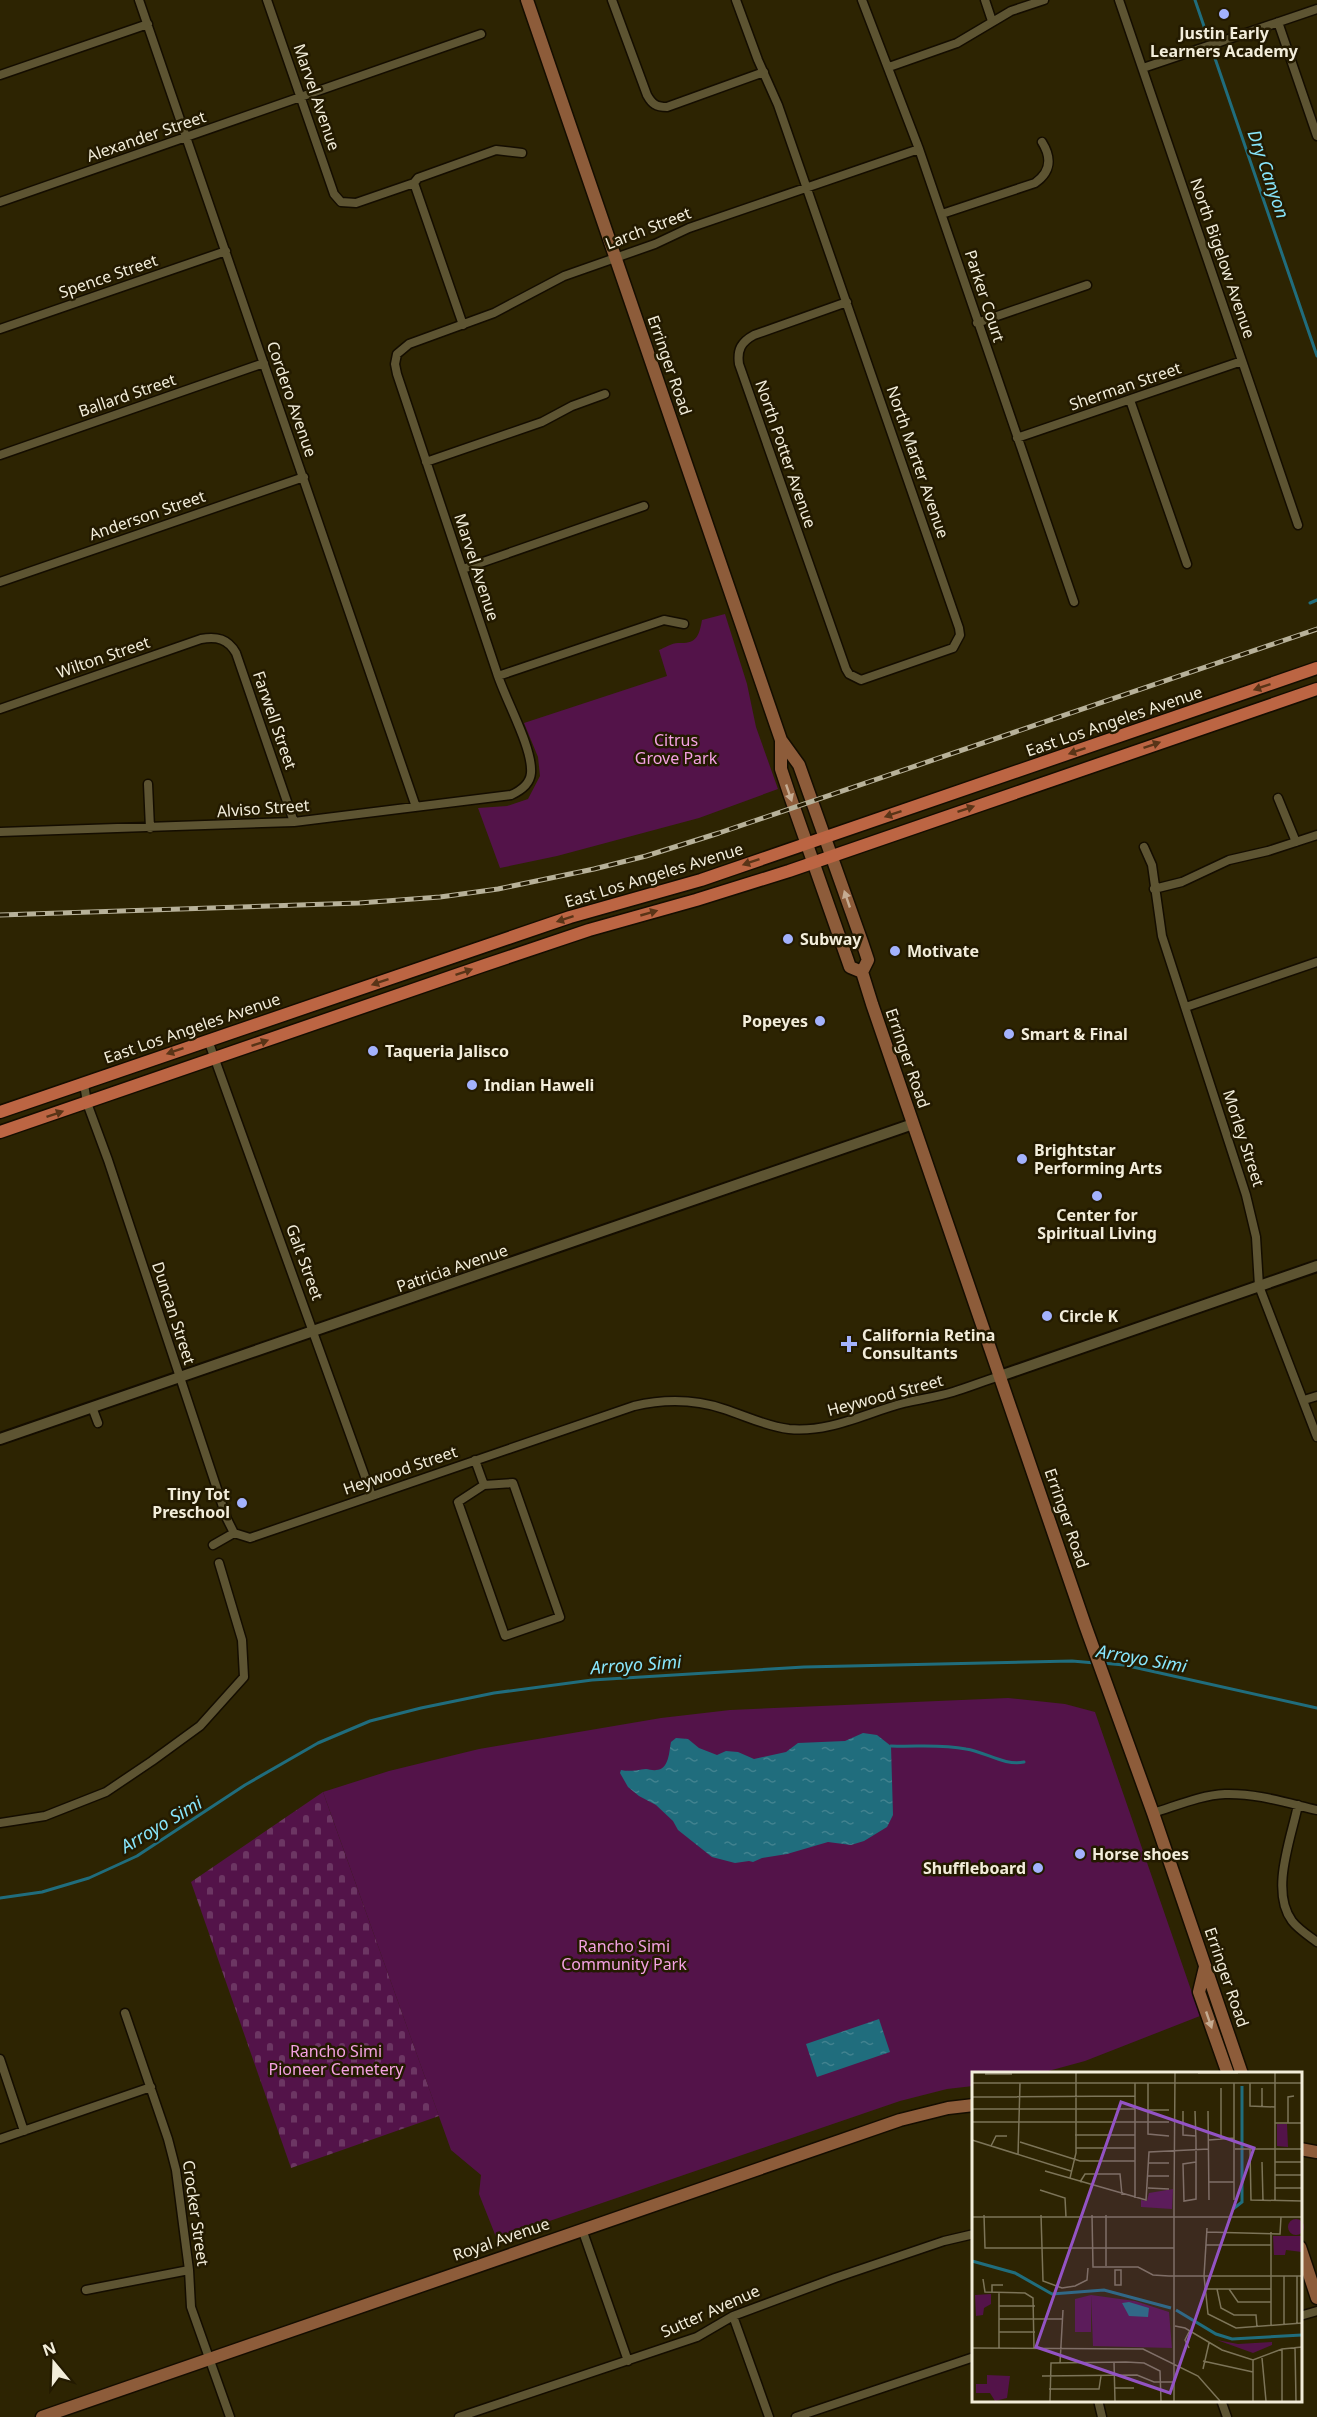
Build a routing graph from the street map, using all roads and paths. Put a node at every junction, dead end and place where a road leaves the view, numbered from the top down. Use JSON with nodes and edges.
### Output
{"nodes":[{"id":1,"x":139,"y":0,"type":"edge"},
{"id":2,"x":267,"y":0,"type":"edge"},
{"id":3,"x":527,"y":0,"type":"edge"},
{"id":4,"x":612,"y":0,"type":"edge"},
{"id":5,"x":736,"y":0,"type":"edge"},
{"id":6,"x":862,"y":0,"type":"edge"},
{"id":7,"x":985,"y":0,"type":"edge"},
{"id":8,"x":1044,"y":0,"type":"edge"},
{"id":9,"x":1119,"y":0,"type":"edge"},
{"id":10,"x":1317,"y":9,"type":"edge"},
{"id":11,"x":992,"y":21,"type":"junction"},
{"id":12,"x":1278,"y":22,"type":"junction"},
{"id":13,"x":148,"y":24,"type":"junction"},
{"id":14,"x":481,"y":34,"type":"dead end"},
{"id":15,"x":889,"y":67,"type":"junction"},
{"id":16,"x":1143,"y":68,"type":"junction"},
{"id":17,"x":764,"y":72,"type":"junction"},
{"id":18,"x":0,"y":75,"type":"edge"},
{"id":19,"x":300,"y":97,"type":"junction"},
{"id":20,"x":1317,"y":136,"type":"edge"},
{"id":21,"x":187,"y":137,"type":"junction"},
{"id":22,"x":1042,"y":142,"type":"dead end"},
{"id":23,"x":919,"y":149,"type":"junction"},
{"id":24,"x":522,"y":153,"type":"dead end"},
{"id":25,"x":414,"y":183,"type":"junction"},
{"id":26,"x":807,"y":188,"type":"junction"},
{"id":27,"x":0,"y":202,"type":"edge"},
{"id":28,"x":942,"y":214,"type":"junction"},
{"id":29,"x":226,"y":251,"type":"junction"},
{"id":30,"x":616,"y":257,"type":"junction"},
{"id":31,"x":1087,"y":285,"type":"dead end"},
{"id":32,"x":847,"y":302,"type":"junction"},
{"id":33,"x":977,"y":323,"type":"junction"},
{"id":34,"x":463,"y":325,"type":"junction"},
{"id":35,"x":0,"y":329,"type":"edge"},
{"id":36,"x":397,"y":354,"type":"joint"},
{"id":37,"x":1242,"y":361,"type":"junction"},
{"id":38,"x":264,"y":363,"type":"junction"},
{"id":39,"x":605,"y":394,"type":"dead end"},
{"id":40,"x":1130,"y":400,"type":"junction"},
{"id":41,"x":1017,"y":438,"type":"junction"},
{"id":42,"x":0,"y":454,"type":"edge"},
{"id":43,"x":426,"y":462,"type":"junction"},
{"id":44,"x":304,"y":477,"type":"junction"},
{"id":45,"x":644,"y":506,"type":"dead end"},
{"id":46,"x":1298,"y":525,"type":"dead end"},
{"id":47,"x":1187,"y":564,"type":"dead end"},
{"id":48,"x":463,"y":568,"type":"junction"},
{"id":49,"x":0,"y":582,"type":"edge"},
{"id":50,"x":1074,"y":602,"type":"dead end"},
{"id":51,"x":684,"y":624,"type":"dead end"},
{"id":52,"x":216,"y":638,"type":"joint"},
{"id":53,"x":1317,"y":668,"type":"edge"},
{"id":54,"x":498,"y":676,"type":"junction"},
{"id":55,"x":855,"y":678,"type":"joint"},
{"id":56,"x":1317,"y":689,"type":"edge"},
{"id":57,"x":0,"y":709,"type":"edge"},
{"id":58,"x":781,"y":740,"type":"junction"},
{"id":59,"x":148,"y":784,"type":"dead end"},
{"id":60,"x":524,"y":786,"type":"joint"},
{"id":61,"x":1278,"y":798,"type":"dead end"},
{"id":62,"x":416,"y":807,"type":"junction"},
{"id":63,"x":294,"y":822,"type":"junction"},
{"id":64,"x":150,"y":828,"type":"junction"},
{"id":65,"x":0,"y":832,"type":"edge"},
{"id":66,"x":1317,"y":835,"type":"edge"},
{"id":67,"x":825,"y":837,"type":"junction"},
{"id":68,"x":1296,"y":842,"type":"junction"},
{"id":69,"x":807,"y":844,"type":"junction"},
{"id":70,"x":1144,"y":847,"type":"dead end"},
{"id":71,"x":832,"y":856,"type":"junction"},
{"id":72,"x":813,"y":862,"type":"junction"},
{"id":73,"x":1154,"y":889,"type":"junction"},
{"id":74,"x":1317,"y":962,"type":"edge"},
{"id":75,"x":862,"y":972,"type":"junction"},
{"id":76,"x":1186,"y":1007,"type":"junction"},
{"id":77,"x":208,"y":1040,"type":"junction"},
{"id":78,"x":215,"y":1058,"type":"junction"},
{"id":79,"x":84,"y":1084,"type":"junction"},
{"id":80,"x":87,"y":1103,"type":"junction"},
{"id":81,"x":0,"y":1112,"type":"edge"},
{"id":82,"x":913,"y":1124,"type":"junction"},
{"id":83,"x":0,"y":1132,"type":"edge"},
{"id":84,"x":1317,"y":1266,"type":"edge"},
{"id":85,"x":1259,"y":1286,"type":"junction"},
{"id":86,"x":314,"y":1332,"type":"junction"},
{"id":87,"x":179,"y":1376,"type":"junction"},
{"id":88,"x":1000,"y":1376,"type":"junction"},
{"id":89,"x":1317,"y":1396,"type":"edge"},
{"id":90,"x":1304,"y":1400,"type":"junction"},
{"id":91,"x":92,"y":1407,"type":"junction"},
{"id":92,"x":98,"y":1423,"type":"dead end"},
{"id":93,"x":1317,"y":1437,"type":"edge"},
{"id":94,"x":0,"y":1439,"type":"edge"},
{"id":95,"x":475,"y":1460,"type":"junction"},
{"id":96,"x":484,"y":1485,"type":"junction"},
{"id":97,"x":372,"y":1496,"type":"junction"},
{"id":98,"x":234,"y":1533,"type":"junction"},
{"id":99,"x":213,"y":1545,"type":"dead end"},
{"id":100,"x":219,"y":1563,"type":"dead end"},
{"id":101,"x":1298,"y":1805,"type":"junction"},
{"id":102,"x":1317,"y":1810,"type":"edge"},
{"id":103,"x":1153,"y":1813,"type":"junction"},
{"id":104,"x":0,"y":1823,"type":"edge"},
{"id":105,"x":1317,"y":1942,"type":"edge"},
{"id":106,"x":1206,"y":1966,"type":"junction"},
{"id":107,"x":125,"y":2013,"type":"dead end"},
{"id":108,"x":0,"y":2059,"type":"edge"},
{"id":109,"x":1228,"y":2072,"type":"edge"},
{"id":110,"x":1242,"y":2072,"type":"edge"},
{"id":111,"x":151,"y":2087,"type":"junction"},
{"id":112,"x":972,"y":2105,"type":"edge"},
{"id":113,"x":24,"y":2131,"type":"junction"},
{"id":114,"x":0,"y":2139,"type":"edge"},
{"id":115,"x":1302,"y":2149,"type":"edge"},
{"id":116,"x":1317,"y":2152,"type":"edge"},
{"id":117,"x":582,"y":2229,"type":"junction"},
{"id":118,"x":972,"y":2234,"type":"edge"},
{"id":119,"x":1302,"y":2253,"type":"edge"},
{"id":120,"x":189,"y":2270,"type":"junction"},
{"id":121,"x":86,"y":2290,"type":"dead end"},
{"id":122,"x":1317,"y":2298,"type":"edge"},
{"id":123,"x":1317,"y":2311,"type":"edge"},
{"id":124,"x":1302,"y":2315,"type":"edge"},
{"id":125,"x":733,"y":2316,"type":"junction"},
{"id":126,"x":210,"y":2358,"type":"junction"},
{"id":127,"x":972,"y":2358,"type":"edge"},
{"id":128,"x":628,"y":2361,"type":"junction"},
{"id":129,"x":1098,"y":2402,"type":"edge"},
{"id":130,"x":1222,"y":2402,"type":"edge"},
{"id":131,"x":42,"y":2417,"type":"edge"},
{"id":132,"x":230,"y":2417,"type":"edge"},
{"id":133,"x":459,"y":2417,"type":"edge"},
{"id":134,"x":769,"y":2417,"type":"edge"},
{"id":135,"x":796,"y":2417,"type":"edge"},
{"id":136,"x":1102,"y":2417,"type":"edge"},
{"id":137,"x":1227,"y":2417,"type":"edge"}],
"edges":[{"from":1,"to":13,"type":"street","name":"Cordero Avenue"},
{"from":2,"to":19,"type":"street","name":"Marvel Avenue"},
{"from":3,"to":30,"type":"main road","name":"Erringer Road"},
{"from":4,"to":17,"type":"street"},
{"from":5,"to":17,"type":"street","name":"North Marter Avenue"},
{"from":6,"to":15,"type":"street","name":"Parker Court"},
{"from":7,"to":11,"type":"street"},
{"from":8,"to":11,"type":"street"},
{"from":9,"to":16,"type":"street","name":"North Bigelow Avenue"},
{"from":10,"to":12,"type":"street"},
{"from":11,"to":15,"type":"street"},
{"from":12,"to":16,"type":"street"},
{"from":12,"to":20,"type":"street"},
{"from":13,"to":18,"type":"street"},
{"from":13,"to":21,"type":"street","name":"Cordero Avenue"},
{"from":14,"to":19,"type":"street","name":"Alexander Street"},
{"from":15,"to":23,"type":"street","name":"Parker Court"},
{"from":16,"to":37,"type":"street","name":"North Bigelow Avenue"},
{"from":17,"to":26,"type":"street","name":"North Marter Avenue"},
{"from":19,"to":21,"type":"street","name":"Alexander Street"},
{"from":19,"to":25,"type":"street","name":"Marvel Avenue"},
{"from":21,"to":27,"type":"street","name":"Alexander Street"},
{"from":21,"to":29,"type":"street","name":"Cordero Avenue"},
{"from":22,"to":28,"type":"street"},
{"from":23,"to":26,"type":"street","name":"Larch Street"},
{"from":23,"to":28,"type":"street","name":"Parker Court"},
{"from":24,"to":25,"type":"street"},
{"from":25,"to":34,"type":"street"},
{"from":26,"to":30,"type":"street","name":"Larch Street"},
{"from":26,"to":32,"type":"street","name":"North Marter Avenue"},
{"from":28,"to":33,"type":"street","name":"Parker Court"},
{"from":29,"to":35,"type":"street","name":"Spence Street"},
{"from":29,"to":38,"type":"street","name":"Cordero Avenue"},
{"from":30,"to":34,"type":"street","name":"Larch Street"},
{"from":30,"to":58,"type":"main road","name":"Erringer Road"},
{"from":31,"to":33,"type":"street"},
{"from":32,"to":55,"type":"street","name":"North Marter Avenue"},
{"from":32,"to":55,"type":"street","name":"North Potter Avenue"},
{"from":33,"to":41,"type":"street","name":"Parker Court"},
{"from":34,"to":36,"type":"street","name":"Larch Street"},
{"from":36,"to":43,"type":"street","name":"Marvel Avenue"},
{"from":37,"to":40,"type":"street","name":"Sherman Street"},
{"from":37,"to":46,"type":"street","name":"North Bigelow Avenue"},
{"from":38,"to":42,"type":"street","name":"Ballard Street"},
{"from":38,"to":44,"type":"street","name":"Cordero Avenue"},
{"from":39,"to":43,"type":"street"},
{"from":40,"to":41,"type":"street","name":"Sherman Street"},
{"from":40,"to":47,"type":"street"},
{"from":41,"to":50,"type":"street","name":"Parker Court"},
{"from":43,"to":48,"type":"street","name":"Marvel Avenue"},
{"from":44,"to":49,"type":"street","name":"Anderson Street"},
{"from":44,"to":62,"type":"street","name":"Cordero Avenue"},
{"from":45,"to":48,"type":"street"},
{"from":48,"to":54,"type":"street","name":"Marvel Avenue"},
{"from":51,"to":54,"type":"street"},
{"from":52,"to":57,"type":"street","name":"Wilton Street"},
{"from":52,"to":63,"type":"street","name":"Farwell Street"},
{"from":53,"to":67,"type":"main road","name":"East Los Angeles Avenue","one_way":true},
{"from":54,"to":60,"type":"street","name":"Marvel Avenue"},
{"from":71,"to":56,"type":"main road","name":"East Los Angeles Avenue","one_way":true},
{"from":58,"to":67,"type":"main road","name":"Erringer Road"},
{"from":58,"to":69,"type":"main road","name":"Erringer Road","one_way":true},
{"from":59,"to":64,"type":"street"},
{"from":60,"to":62,"type":"street","name":"Alviso Street"},
{"from":61,"to":68,"type":"street"},
{"from":62,"to":63,"type":"street","name":"Alviso Street"},
{"from":63,"to":64,"type":"street","name":"Alviso Street"},
{"from":64,"to":65,"type":"street","name":"Alviso Street"},
{"from":66,"to":68,"type":"street"},
{"from":67,"to":69,"type":"main road","name":"East Los Angeles Avenue"},
{"from":67,"to":71,"type":"main road","name":"Erringer Road"},
{"from":68,"to":73,"type":"street"},
{"from":69,"to":72,"type":"main road","name":"Erringer Road"},
{"from":69,"to":77,"type":"main road","name":"East Los Angeles Avenue","one_way":true},
{"from":70,"to":73,"type":"street","name":"Morley Street"},
{"from":71,"to":72,"type":"main road","name":"East Los Angeles Avenue"},
{"from":75,"to":71,"type":"main road","name":"Erringer Road","one_way":true},
{"from":72,"to":75,"type":"main road","name":"Erringer Road"},
{"from":78,"to":72,"type":"main road","name":"East Los Angeles Avenue","one_way":true},
{"from":73,"to":76,"type":"street","name":"Morley Street"},
{"from":74,"to":76,"type":"street"},
{"from":75,"to":82,"type":"main road","name":"Erringer Road"},
{"from":76,"to":85,"type":"street","name":"Morley Street"},
{"from":77,"to":78,"type":"street","name":"Galt Street"},
{"from":77,"to":79,"type":"main road","name":"East Los Angeles Avenue","one_way":true},
{"from":78,"to":80,"type":"main road","name":"East Los Angeles Avenue"},
{"from":78,"to":86,"type":"street","name":"Galt Street"},
{"from":79,"to":80,"type":"street","name":"Duncan Street"},
{"from":79,"to":81,"type":"main road","name":"East Los Angeles Avenue"},
{"from":83,"to":80,"type":"main road","name":"East Los Angeles Avenue","one_way":true},
{"from":80,"to":87,"type":"street","name":"Duncan Street"},
{"from":82,"to":86,"type":"street","name":"Patricia Avenue"},
{"from":82,"to":88,"type":"main road","name":"Erringer Road"},
{"from":84,"to":85,"type":"street","name":"Heywood Street"},
{"from":85,"to":88,"type":"street","name":"Heywood Street"},
{"from":85,"to":90,"type":"street","name":"Morley Street"},
{"from":86,"to":87,"type":"street","name":"Patricia Avenue"},
{"from":86,"to":97,"type":"street","name":"Galt Street"},
{"from":87,"to":91,"type":"street","name":"Patricia Avenue"},
{"from":87,"to":98,"type":"street","name":"Duncan Street"},
{"from":88,"to":95,"type":"street","name":"Heywood Street"},
{"from":88,"to":103,"type":"main road","name":"Erringer Road"},
{"from":89,"to":90,"type":"street"},
{"from":90,"to":93,"type":"street","name":"Morley Street"},
{"from":91,"to":92,"type":"street"},
{"from":91,"to":94,"type":"street","name":"Patricia Avenue"},
{"from":95,"to":96,"type":"street"},
{"from":95,"to":97,"type":"street","name":"Heywood Street"},
{"from":96,"to":96,"type":"street"},
{"from":97,"to":98,"type":"street","name":"Heywood Street"},
{"from":98,"to":99,"type":"street"},
{"from":100,"to":104,"type":"street"},
{"from":101,"to":102,"type":"street"},
{"from":101,"to":103,"type":"street"},
{"from":101,"to":105,"type":"street"},
{"from":103,"to":106,"type":"main road","name":"Erringer Road"},
{"from":106,"to":109,"type":"main road","one_way":true},
{"from":106,"to":110,"type":"main road","name":"Erringer Road"},
{"from":107,"to":111,"type":"street","name":"Crocker Street"},
{"from":108,"to":113,"type":"street"},
{"from":111,"to":113,"type":"street"},
{"from":111,"to":120,"type":"street","name":"Crocker Street"},
{"from":112,"to":117,"type":"main road","name":"Royal Avenue"},
{"from":113,"to":114,"type":"street"},
{"from":115,"to":116,"type":"main road"},
{"from":117,"to":126,"type":"main road","name":"Royal Avenue"},
{"from":117,"to":128,"type":"street"},
{"from":118,"to":125,"type":"street","name":"Sutter Avenue"},
{"from":119,"to":122,"type":"main road"},
{"from":120,"to":121,"type":"street"},
{"from":120,"to":126,"type":"street","name":"Crocker Street"},
{"from":123,"to":124,"type":"street"},
{"from":125,"to":128,"type":"street","name":"Sutter Avenue"},
{"from":125,"to":134,"type":"street"},
{"from":126,"to":131,"type":"main road","name":"Royal Avenue"},
{"from":126,"to":132,"type":"street","name":"Crocker Street"},
{"from":127,"to":135,"type":"street"},
{"from":128,"to":133,"type":"street","name":"Sutter Avenue"},
{"from":129,"to":136,"type":"street"},
{"from":130,"to":137,"type":"street"}]}
